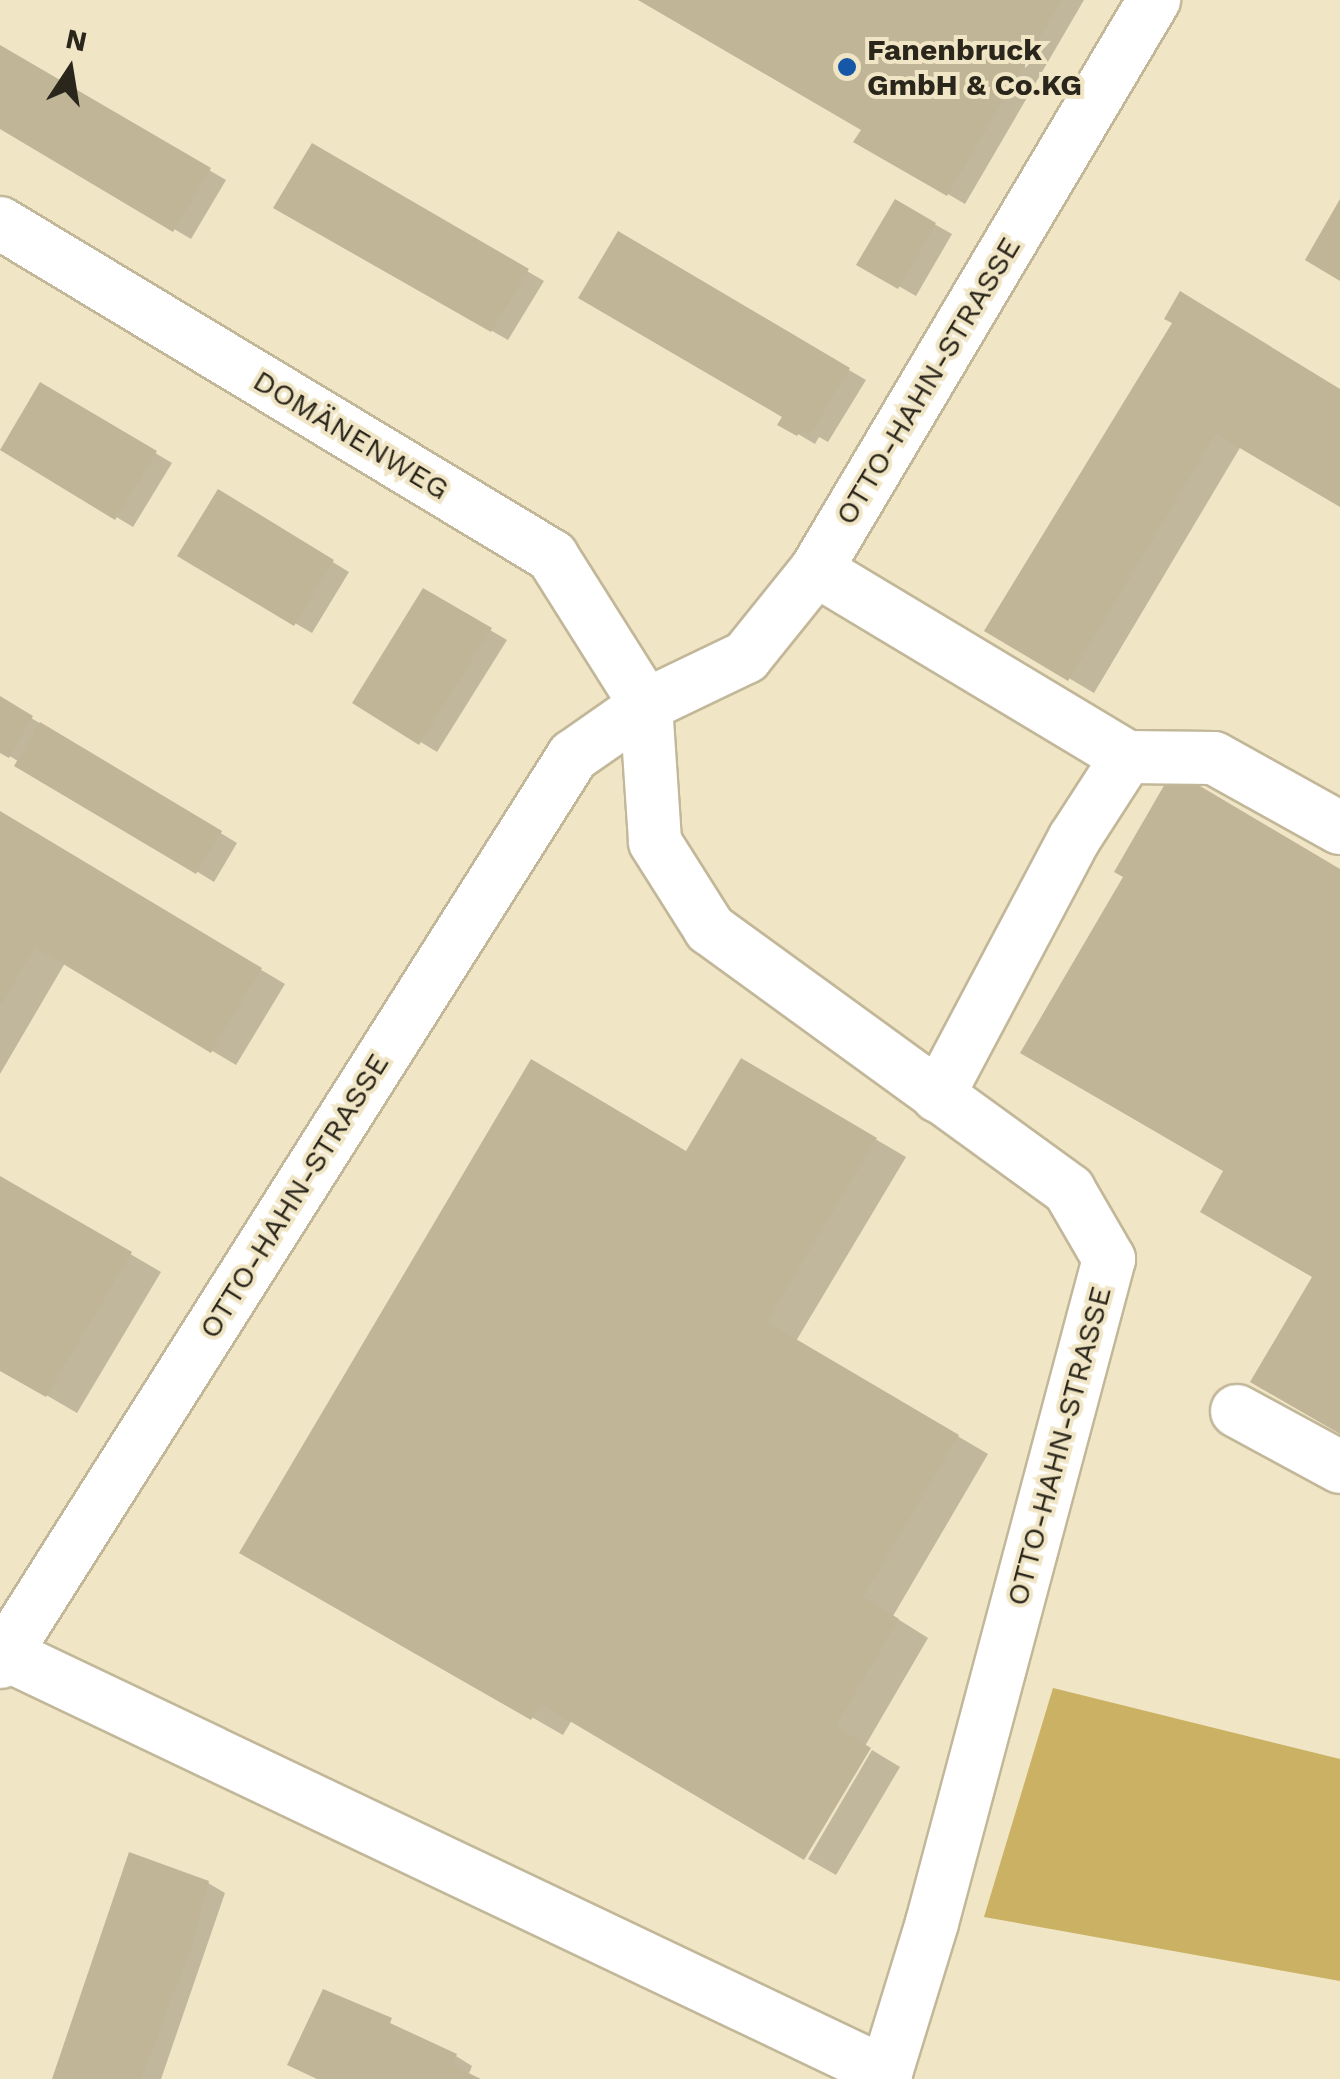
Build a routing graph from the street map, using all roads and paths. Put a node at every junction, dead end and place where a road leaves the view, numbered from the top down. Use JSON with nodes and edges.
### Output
{"nodes":[{"id":1,"x":1154,"y":0,"type":"edge"},
{"id":2,"x":0,"y":223,"type":"edge"},
{"id":3,"x":816,"y":570,"type":"junction"},
{"id":4,"x":646,"y":704,"type":"junction"},
{"id":5,"x":1128,"y":756,"type":"junction"},
{"id":6,"x":1340,"y":828,"type":"edge"},
{"id":7,"x":938,"y":1096,"type":"junction"},
{"id":8,"x":1237,"y":1411,"type":"dead end"},
{"id":9,"x":1340,"y":1467,"type":"edge"},
{"id":10,"x":3,"y":1658,"type":"edge"},
{"id":11,"x":885,"y":2076,"type":"edge"}],
"edges":[{"from":1,"to":3,"type":"street","name":"OTTO-HAHN-STRASSE"},
{"from":2,"to":4,"type":"street","name":"DOMÄNENWEG"},
{"from":3,"to":4,"type":"street","name":"OTTO-HAHN-STRASSE"},
{"from":3,"to":5,"type":"street"},
{"from":4,"to":7,"type":"street","name":"OTTO-HAHN-STRASSE"},
{"from":4,"to":10,"type":"street","name":"OTTO-HAHN-STRASSE"},
{"from":5,"to":6,"type":"street"},
{"from":5,"to":7,"type":"street"},
{"from":7,"to":11,"type":"street","name":"OTTO-HAHN-STRASSE"},
{"from":8,"to":9,"type":"street"},
{"from":10,"to":11,"type":"street"}]}
